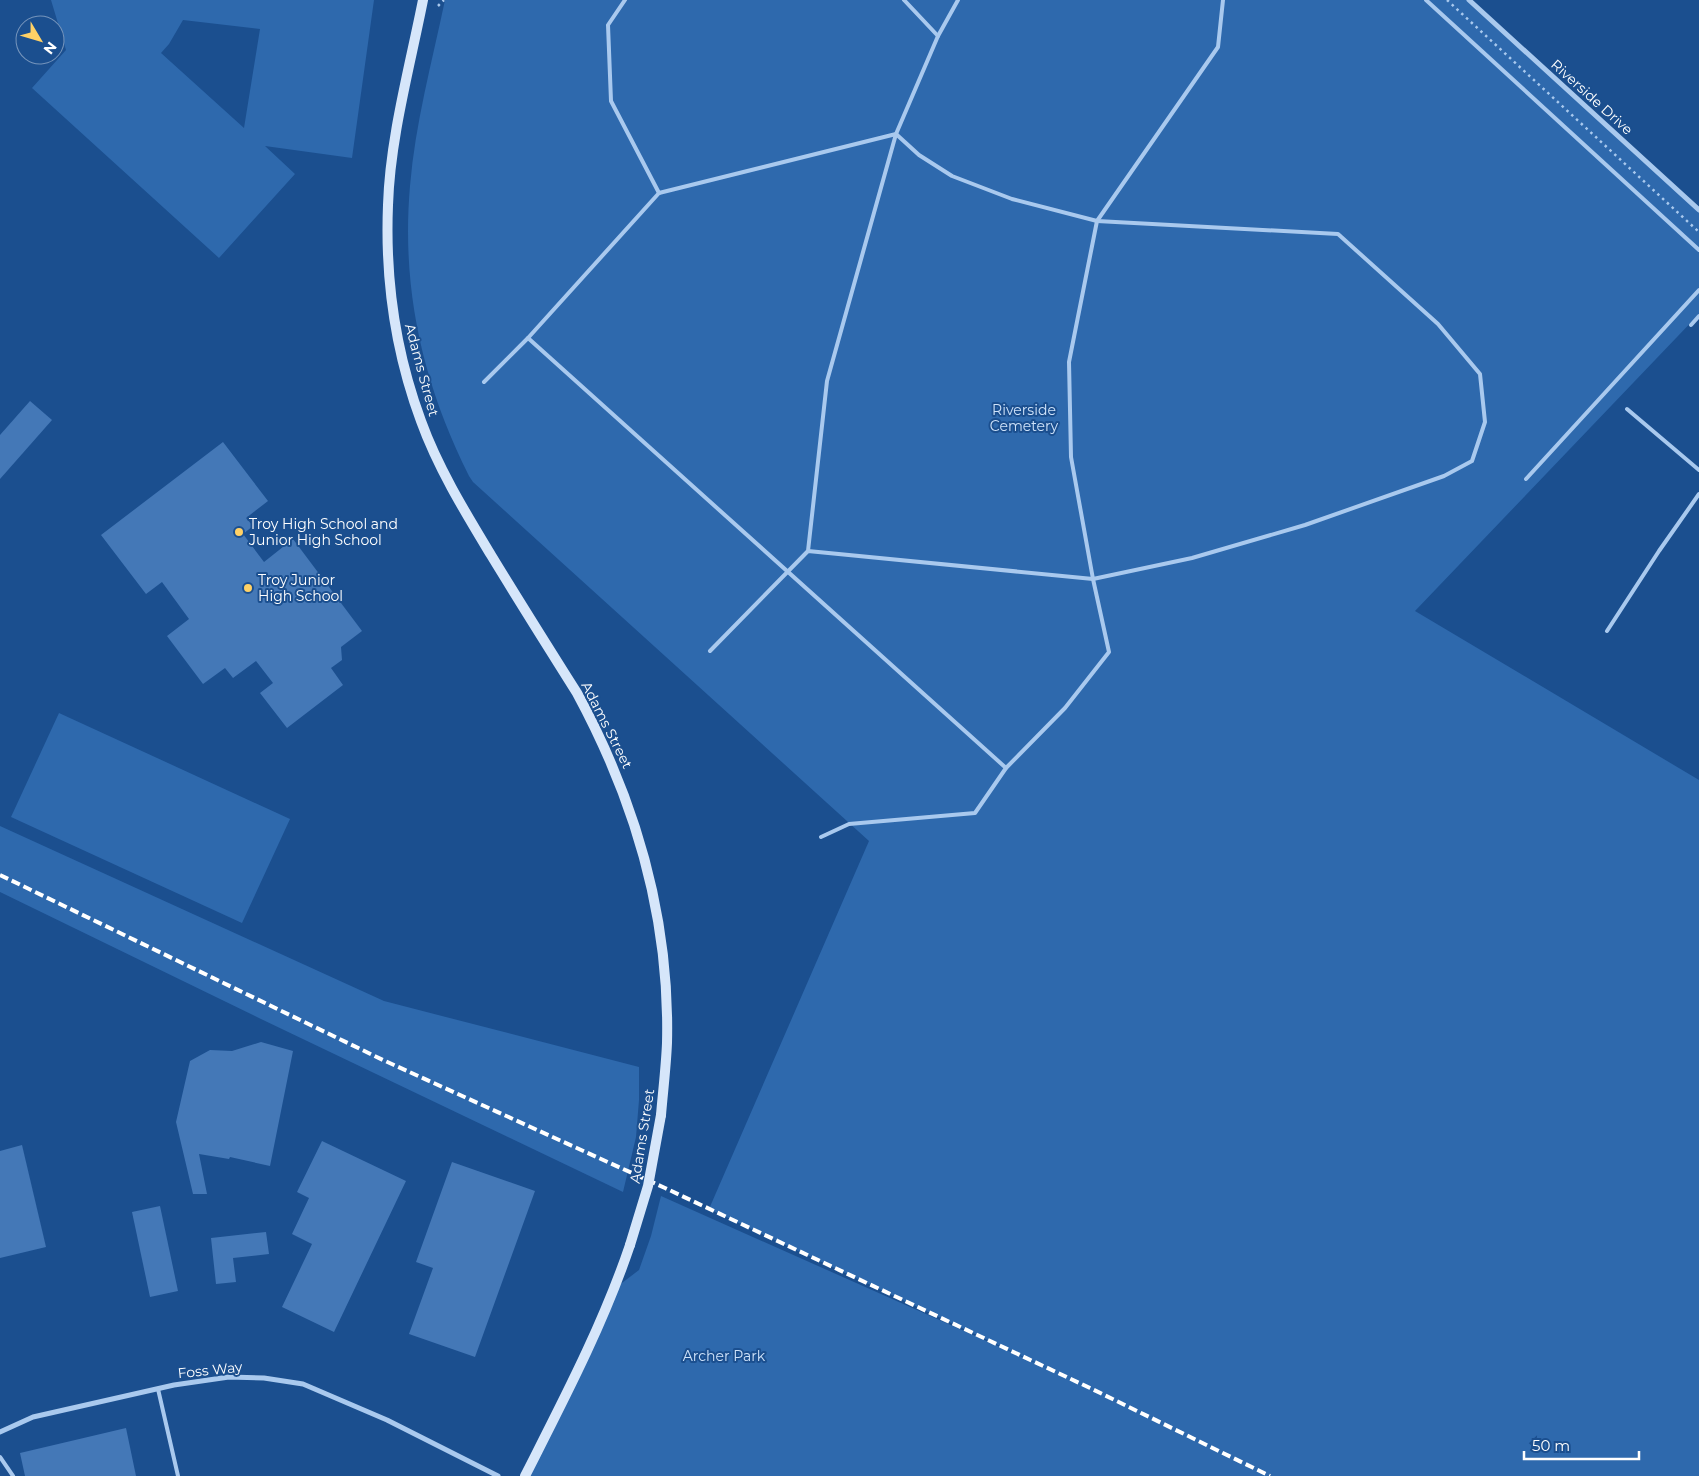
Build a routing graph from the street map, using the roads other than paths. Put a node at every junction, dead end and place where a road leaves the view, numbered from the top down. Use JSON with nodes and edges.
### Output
{"nodes":[{"id":1,"x":424,"y":0,"type":"edge"},
{"id":2,"x":625,"y":0,"type":"edge"},
{"id":3,"x":904,"y":0,"type":"edge"},
{"id":4,"x":958,"y":0,"type":"edge"},
{"id":5,"x":1223,"y":0,"type":"edge"},
{"id":6,"x":1426,"y":0,"type":"edge"},
{"id":7,"x":1469,"y":0,"type":"edge"},
{"id":8,"x":938,"y":36,"type":"junction"},
{"id":9,"x":896,"y":134,"type":"junction"},
{"id":10,"x":659,"y":193,"type":"junction"},
{"id":11,"x":1699,"y":210,"type":"edge"},
{"id":12,"x":1097,"y":221,"type":"junction"},
{"id":13,"x":1699,"y":250,"type":"edge"},
{"id":14,"x":1699,"y":290,"type":"edge"},
{"id":15,"x":1699,"y":316,"type":"edge"},
{"id":16,"x":1691,"y":324,"type":"dead end"},
{"id":17,"x":528,"y":338,"type":"junction"},
{"id":18,"x":484,"y":382,"type":"dead end"},
{"id":19,"x":1627,"y":409,"type":"dead end"},
{"id":20,"x":1699,"y":470,"type":"edge"},
{"id":21,"x":1526,"y":479,"type":"dead end"},
{"id":22,"x":1699,"y":494,"type":"edge"},
{"id":23,"x":808,"y":551,"type":"junction"},
{"id":24,"x":789,"y":573,"type":"junction"},
{"id":25,"x":1092,"y":579,"type":"junction"},
{"id":26,"x":1607,"y":631,"type":"dead end"},
{"id":27,"x":710,"y":651,"type":"dead end"},
{"id":28,"x":1006,"y":768,"type":"junction"},
{"id":29,"x":821,"y":837,"type":"dead end"},
{"id":30,"x":158,"y":1389,"type":"junction"},
{"id":31,"x":0,"y":1432,"type":"edge"},
{"id":32,"x":0,"y":1457,"type":"edge"},
{"id":33,"x":13,"y":1476,"type":"edge"},
{"id":34,"x":178,"y":1476,"type":"edge"},
{"id":35,"x":498,"y":1476,"type":"edge"},
{"id":36,"x":526,"y":1476,"type":"edge"}],
"edges":[{"from":1,"to":36,"type":"street","name":"Adams Street","bridge":true},
{"from":2,"to":10,"type":"lane"},
{"from":3,"to":8,"type":"lane"},
{"from":4,"to":8,"type":"lane"},
{"from":5,"to":12,"type":"lane"},
{"from":6,"to":13,"type":"lane"},
{"from":7,"to":11,"type":"street","name":"Riverside Drive"},
{"from":8,"to":9,"type":"lane"},
{"from":9,"to":10,"type":"lane"},
{"from":9,"to":12,"type":"lane"},
{"from":9,"to":23,"type":"lane"},
{"from":10,"to":17,"type":"lane"},
{"from":12,"to":25,"type":"lane"},
{"from":12,"to":25,"type":"lane"},
{"from":14,"to":21,"type":"lane"},
{"from":15,"to":16,"type":"lane"},
{"from":17,"to":18,"type":"lane"},
{"from":17,"to":24,"type":"lane"},
{"from":19,"to":20,"type":"lane"},
{"from":22,"to":26,"type":"lane"},
{"from":23,"to":24,"type":"lane"},
{"from":23,"to":25,"type":"lane"},
{"from":24,"to":27,"type":"lane"},
{"from":24,"to":28,"type":"lane"},
{"from":25,"to":28,"type":"lane"},
{"from":28,"to":29,"type":"lane"},
{"from":30,"to":31,"type":"street","name":"Foss Way"},
{"from":30,"to":34,"type":"lane"},
{"from":30,"to":35,"type":"street","name":"Foss Way"},
{"from":32,"to":33,"type":"lane"}]}
